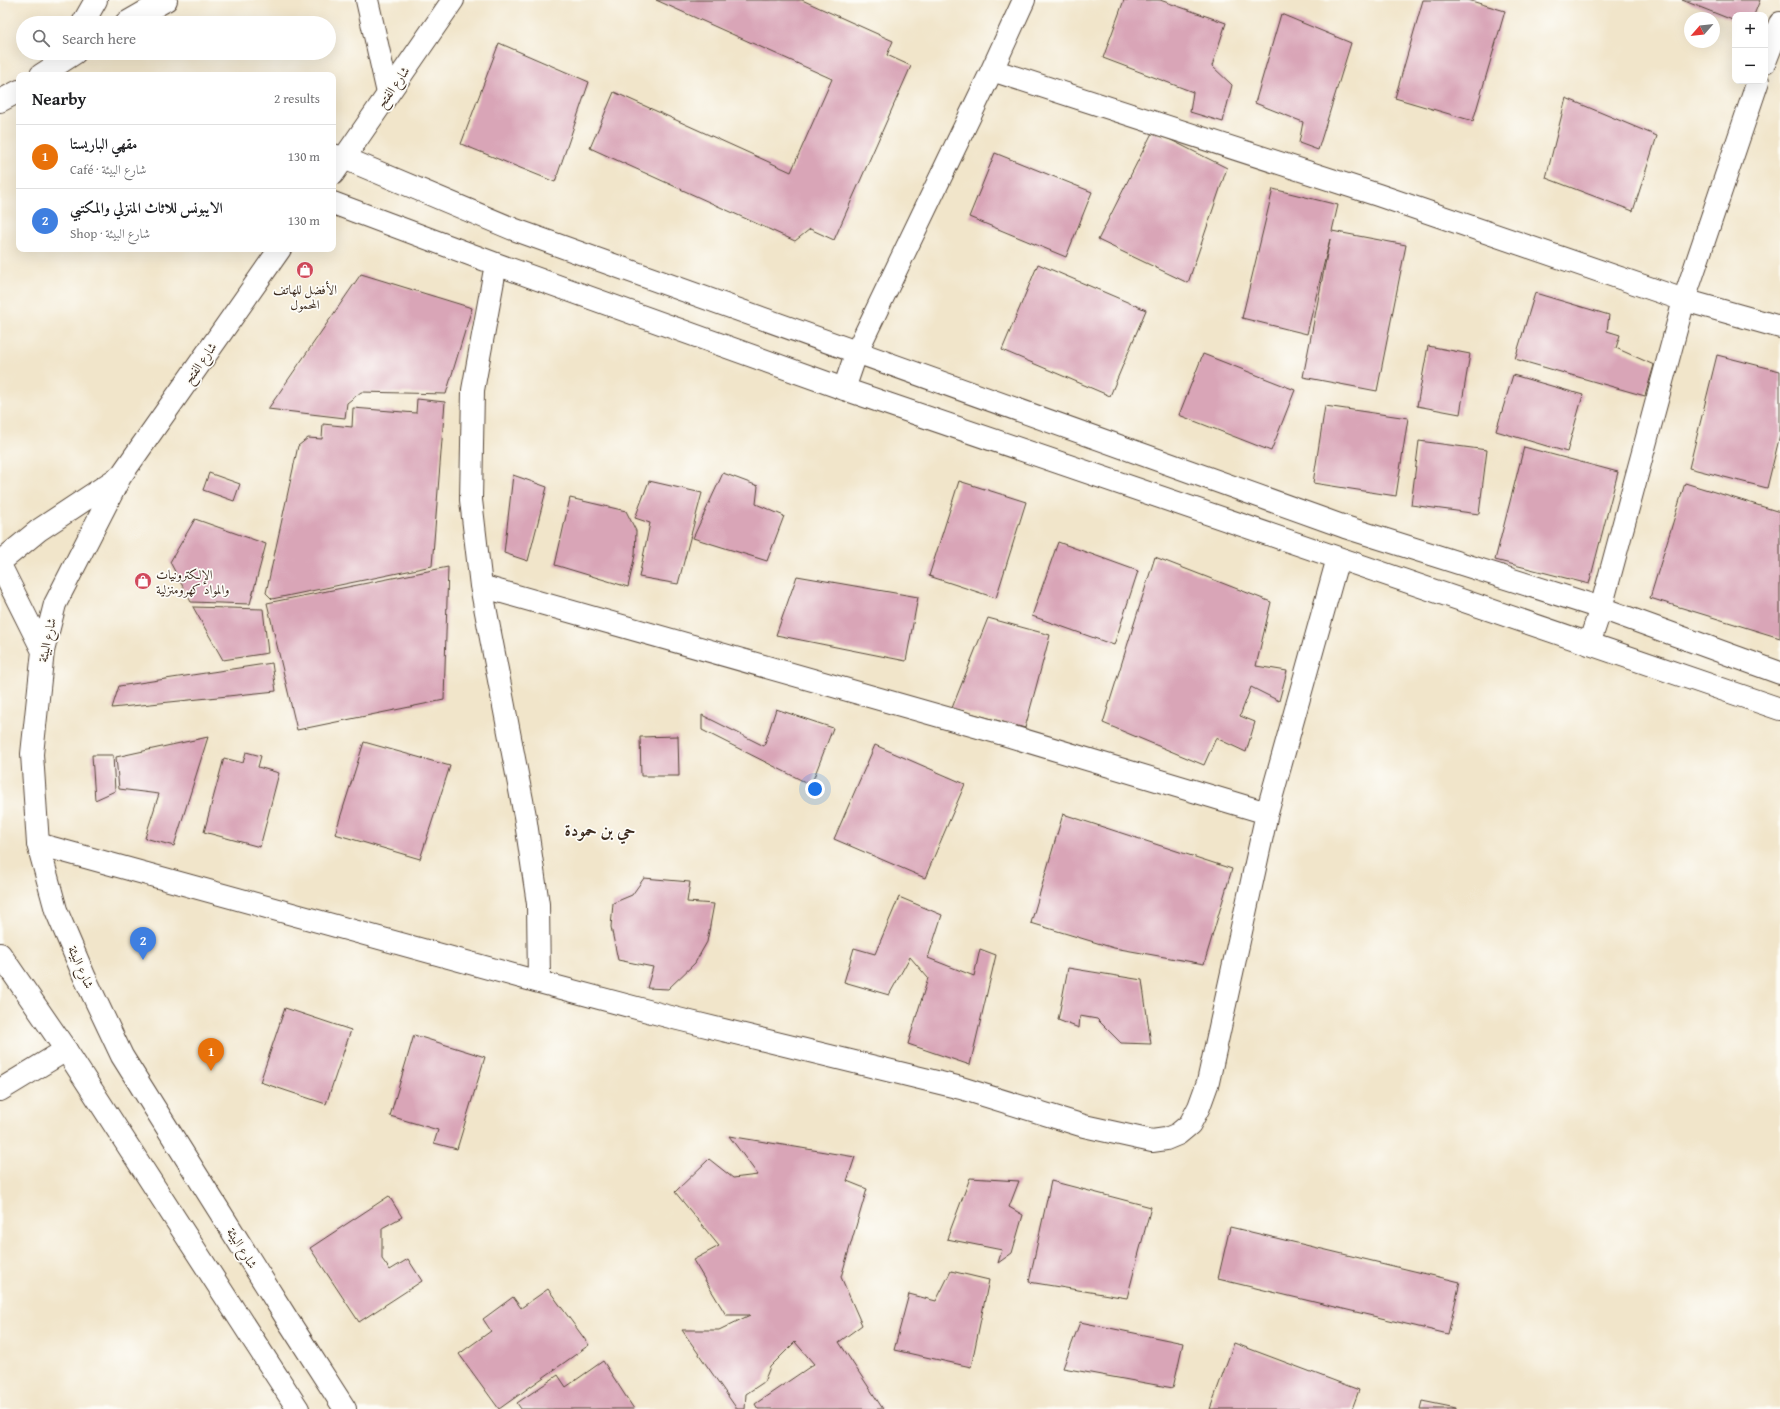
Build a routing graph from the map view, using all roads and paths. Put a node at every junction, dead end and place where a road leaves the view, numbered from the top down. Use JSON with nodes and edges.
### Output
{"nodes":[{"id":1,"x":96,"y":0,"type":"edge"},
{"id":2,"x":166,"y":0,"type":"edge"},
{"id":3,"x":367,"y":0,"type":"edge"},
{"id":4,"x":453,"y":0,"type":"edge"},
{"id":5,"x":1024,"y":0,"type":"edge"},
{"id":6,"x":87,"y":16,"type":"edge"},
{"id":7,"x":138,"y":16,"type":"edge"},
{"id":8,"x":1780,"y":23,"type":"edge"},
{"id":9,"x":1768,"y":54,"type":"edge"},
{"id":10,"x":62,"y":60,"type":"edge"},
{"id":11,"x":992,"y":70,"type":"junction"},
{"id":12,"x":45,"y":72,"type":"edge"},
{"id":13,"x":1757,"y":84,"type":"edge"},
{"id":14,"x":388,"y":93,"type":"junction"},
{"id":15,"x":337,"y":163,"type":"edge"},
{"id":16,"x":336,"y":204,"type":"edge"},
{"id":17,"x":278,"y":252,"type":"edge"},
{"id":18,"x":496,"y":264,"type":"junction"},
{"id":19,"x":1684,"y":300,"type":"junction"},
{"id":20,"x":1780,"y":327,"type":"edge"},
{"id":21,"x":857,"y":351,"type":"junction"},
{"id":22,"x":844,"y":389,"type":"junction"},
{"id":23,"x":120,"y":477,"type":"junction"},
{"id":24,"x":1338,"y":558,"type":"junction"},
{"id":25,"x":0,"y":563,"type":"edge"},
{"id":26,"x":481,"y":586,"type":"junction"},
{"id":27,"x":1601,"y":608,"type":"junction"},
{"id":28,"x":1589,"y":644,"type":"junction"},
{"id":29,"x":43,"y":651,"type":"junction"},
{"id":30,"x":1780,"y":673,"type":"edge"},
{"id":31,"x":1780,"y":709,"type":"edge"},
{"id":32,"x":1267,"y":813,"type":"junction"},
{"id":33,"x":38,"y":844,"type":"junction"},
{"id":34,"x":0,"y":954,"type":"edge"},
{"id":35,"x":539,"y":982,"type":"junction"},
{"id":36,"x":66,"y":1050,"type":"junction"},
{"id":37,"x":0,"y":1090,"type":"edge"},
{"id":38,"x":298,"y":1409,"type":"edge"},
{"id":39,"x":345,"y":1409,"type":"edge"}],
"edges":[{"from":1,"to":6,"type":"street"},
{"from":2,"to":7,"type":"street"},
{"from":3,"to":14,"type":"street"},
{"from":4,"to":14,"type":"street","name":"شارع الفتح"},
{"from":5,"to":11,"type":"street"},
{"from":8,"to":9,"type":"street"},
{"from":10,"to":12,"type":"street"},
{"from":11,"to":19,"type":"street"},
{"from":11,"to":21,"type":"street"},
{"from":13,"to":19,"type":"street"},
{"from":14,"to":15,"type":"street","name":"شارع الفتح"},
{"from":15,"to":21,"type":"street"},
{"from":16,"to":18,"type":"street"},
{"from":17,"to":23,"type":"street","name":"شارع الفتح"},
{"from":18,"to":22,"type":"street"},
{"from":18,"to":26,"type":"street"},
{"from":19,"to":20,"type":"street"},
{"from":19,"to":27,"type":"street"},
{"from":21,"to":22,"type":"street"},
{"from":21,"to":27,"type":"street"},
{"from":22,"to":24,"type":"street"},
{"from":23,"to":25,"type":"street"},
{"from":23,"to":29,"type":"street","name":"شارع البيئة"},
{"from":24,"to":28,"type":"street"},
{"from":24,"to":32,"type":"street"},
{"from":25,"to":29,"type":"street"},
{"from":26,"to":32,"type":"street"},
{"from":26,"to":35,"type":"street"},
{"from":27,"to":28,"type":"street"},
{"from":27,"to":30,"type":"street"},
{"from":28,"to":31,"type":"street"},
{"from":29,"to":33,"type":"street","name":"شارع البيئة"},
{"from":32,"to":35,"type":"street"},
{"from":33,"to":35,"type":"street"},
{"from":33,"to":39,"type":"street","name":"شارع البيئة"},
{"from":34,"to":36,"type":"street"},
{"from":36,"to":37,"type":"street"},
{"from":36,"to":38,"type":"street"}]}
